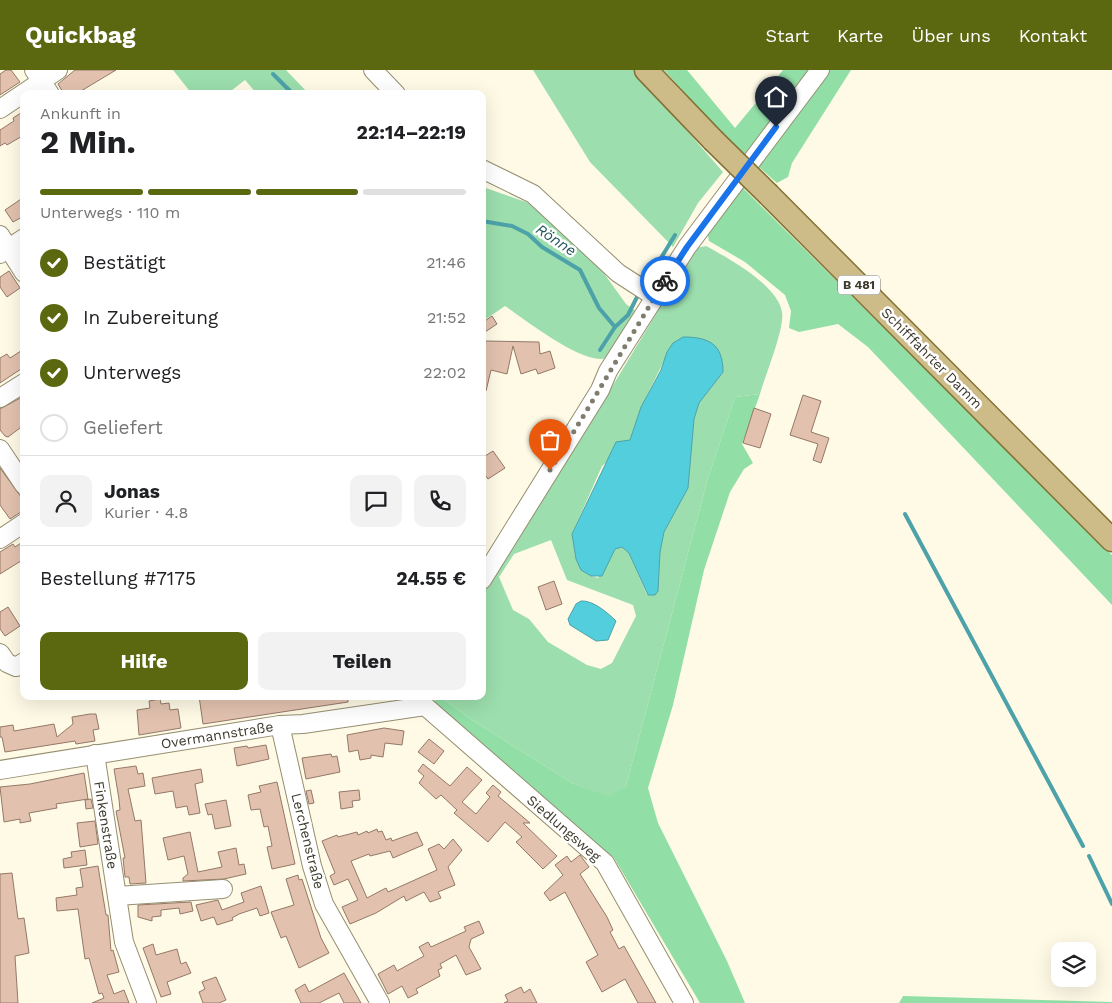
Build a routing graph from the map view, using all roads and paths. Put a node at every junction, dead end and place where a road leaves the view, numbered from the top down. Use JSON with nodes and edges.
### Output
{"nodes":[{"id":1,"x":58,"y":70,"type":"edge"},
{"id":2,"x":373,"y":70,"type":"edge"},
{"id":3,"x":646,"y":70,"type":"edge"},
{"id":4,"x":820,"y":70,"type":"edge"},
{"id":5,"x":42,"y":82,"type":"edge"},
{"id":6,"x":30,"y":90,"type":"edge"},
{"id":7,"x":392,"y":90,"type":"edge"},
{"id":8,"x":20,"y":96,"type":"edge"},
{"id":9,"x":0,"y":109,"type":"edge"},
{"id":10,"x":486,"y":172,"type":"edge"},
{"id":11,"x":20,"y":240,"type":"edge"},
{"id":12,"x":3,"y":246,"type":"edge"},
{"id":13,"x":20,"y":268,"type":"edge"},
{"id":14,"x":655,"y":297,"type":"junction"},
{"id":15,"x":20,"y":386,"type":"edge"},
{"id":16,"x":0,"y":398,"type":"edge"},
{"id":17,"x":0,"y":449,"type":"edge"},
{"id":18,"x":20,"y":479,"type":"edge"},
{"id":19,"x":20,"y":526,"type":"edge"},
{"id":20,"x":0,"y":539,"type":"edge"},
{"id":21,"x":1112,"y":540,"type":"edge"},
{"id":22,"x":486,"y":573,"type":"edge"},
{"id":23,"x":0,"y":653,"type":"edge"},
{"id":24,"x":20,"y":665,"type":"edge"},
{"id":25,"x":427,"y":701,"type":"edge"},
{"id":26,"x":280,"y":725,"type":"junction"},
{"id":27,"x":95,"y":754,"type":"junction"},
{"id":28,"x":0,"y":770,"type":"edge"},
{"id":29,"x":223,"y":889,"type":"dead end"},
{"id":30,"x":118,"y":896,"type":"junction"},
{"id":31,"x":147,"y":1003,"type":"edge"},
{"id":32,"x":380,"y":1003,"type":"edge"},
{"id":33,"x":684,"y":1003,"type":"edge"}],
"edges":[{"from":1,"to":5,"type":"street"},
{"from":2,"to":7,"type":"street"},
{"from":3,"to":21,"type":"main road","name":"Schifffahrter Damm","number":"B 481","bridge":true},
{"from":4,"to":14,"type":"street"},
{"from":5,"to":6,"type":"street"},
{"from":8,"to":9,"type":"street"},
{"from":10,"to":14,"type":"street"},
{"from":11,"to":12,"type":"street"},
{"from":12,"to":13,"type":"street"},
{"from":14,"to":22,"type":"street"},
{"from":15,"to":16,"type":"street"},
{"from":17,"to":18,"type":"street"},
{"from":19,"to":20,"type":"street"},
{"from":23,"to":24,"type":"street"},
{"from":25,"to":26,"type":"street","name":"Overmannstraße"},
{"from":25,"to":33,"type":"street","name":"Siedlungsweg"},
{"from":26,"to":27,"type":"street","name":"Overmannstraße"},
{"from":26,"to":32,"type":"street","name":"Lerchenstraße"},
{"from":27,"to":28,"type":"street","name":"Overmannstraße"},
{"from":27,"to":30,"type":"street","name":"Finkenstraße"},
{"from":29,"to":30,"type":"street"},
{"from":30,"to":31,"type":"street","name":"Finkenstraße"}]}
